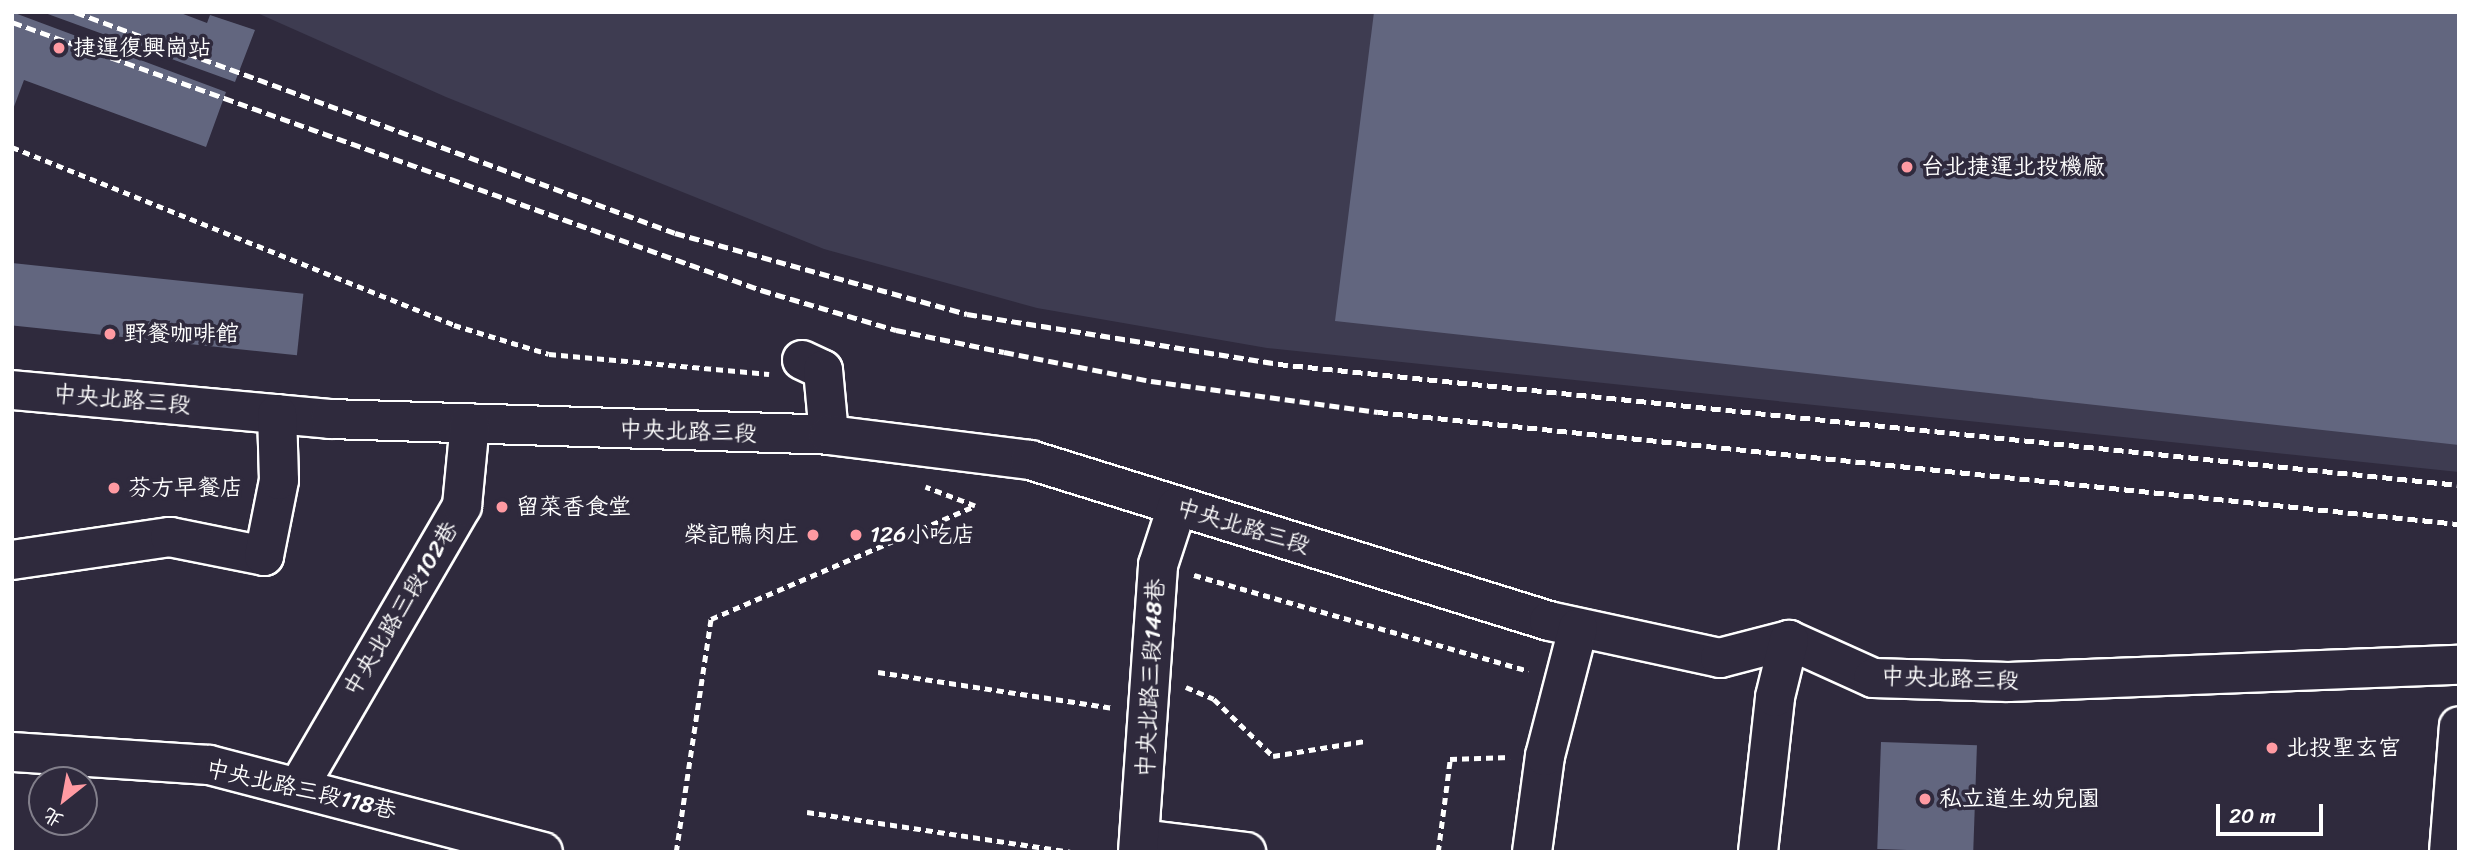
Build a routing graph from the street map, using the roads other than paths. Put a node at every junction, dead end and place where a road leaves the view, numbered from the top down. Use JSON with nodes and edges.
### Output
{"nodes":[{"id":1,"x":788,"y":367,"type":"road end"},
{"id":2,"x":12,"y":390,"type":"edge"},
{"id":3,"x":277,"y":414,"type":"junction"},
{"id":4,"x":470,"y":423,"type":"junction"},
{"id":5,"x":829,"y":435,"type":"junction"},
{"id":6,"x":1177,"y":507,"type":"junction"},
{"id":7,"x":12,"y":560,"type":"edge"},
{"id":8,"x":1578,"y":628,"type":"junction"},
{"id":9,"x":1789,"y":640,"type":"junction"},
{"id":10,"x":2459,"y":665,"type":"edge"},
{"id":11,"x":2459,"y":726,"type":"edge"},
{"id":12,"x":12,"y":752,"type":"edge"},
{"id":13,"x":299,"y":786,"type":"junction"},
{"id":14,"x":1139,"y":846,"type":"edge"},
{"id":15,"x":543,"y":852,"type":"edge"},
{"id":16,"x":1246,"y":852,"type":"edge"},
{"id":17,"x":1532,"y":852,"type":"edge"},
{"id":18,"x":1758,"y":852,"type":"edge"},
{"id":19,"x":2449,"y":852,"type":"edge"}],
"edges":[{"from":1,"to":5,"type":"street"},
{"from":2,"to":3,"type":"street","name":"中央北路三段"},
{"from":3,"to":4,"type":"street","name":"中央北路三段"},
{"from":3,"to":7,"type":"street"},
{"from":4,"to":5,"type":"street","name":"中央北路三段"},
{"from":4,"to":13,"type":"street","name":"中央北路三段102巷"},
{"from":5,"to":6,"type":"street","name":"中央北路三段"},
{"from":6,"to":8,"type":"street","name":"中央北路三段"},
{"from":6,"to":14,"type":"street","name":"中央北路三段148巷"},
{"from":8,"to":9,"type":"street","name":"中央北路三段"},
{"from":8,"to":17,"type":"street"},
{"from":9,"to":10,"type":"street","name":"中央北路三段"},
{"from":9,"to":18,"type":"street"},
{"from":11,"to":19,"type":"street"},
{"from":12,"to":13,"type":"street","name":"中央北路三段118巷"},
{"from":13,"to":15,"type":"street","name":"中央北路三段118巷"},
{"from":14,"to":16,"type":"street"}]}
